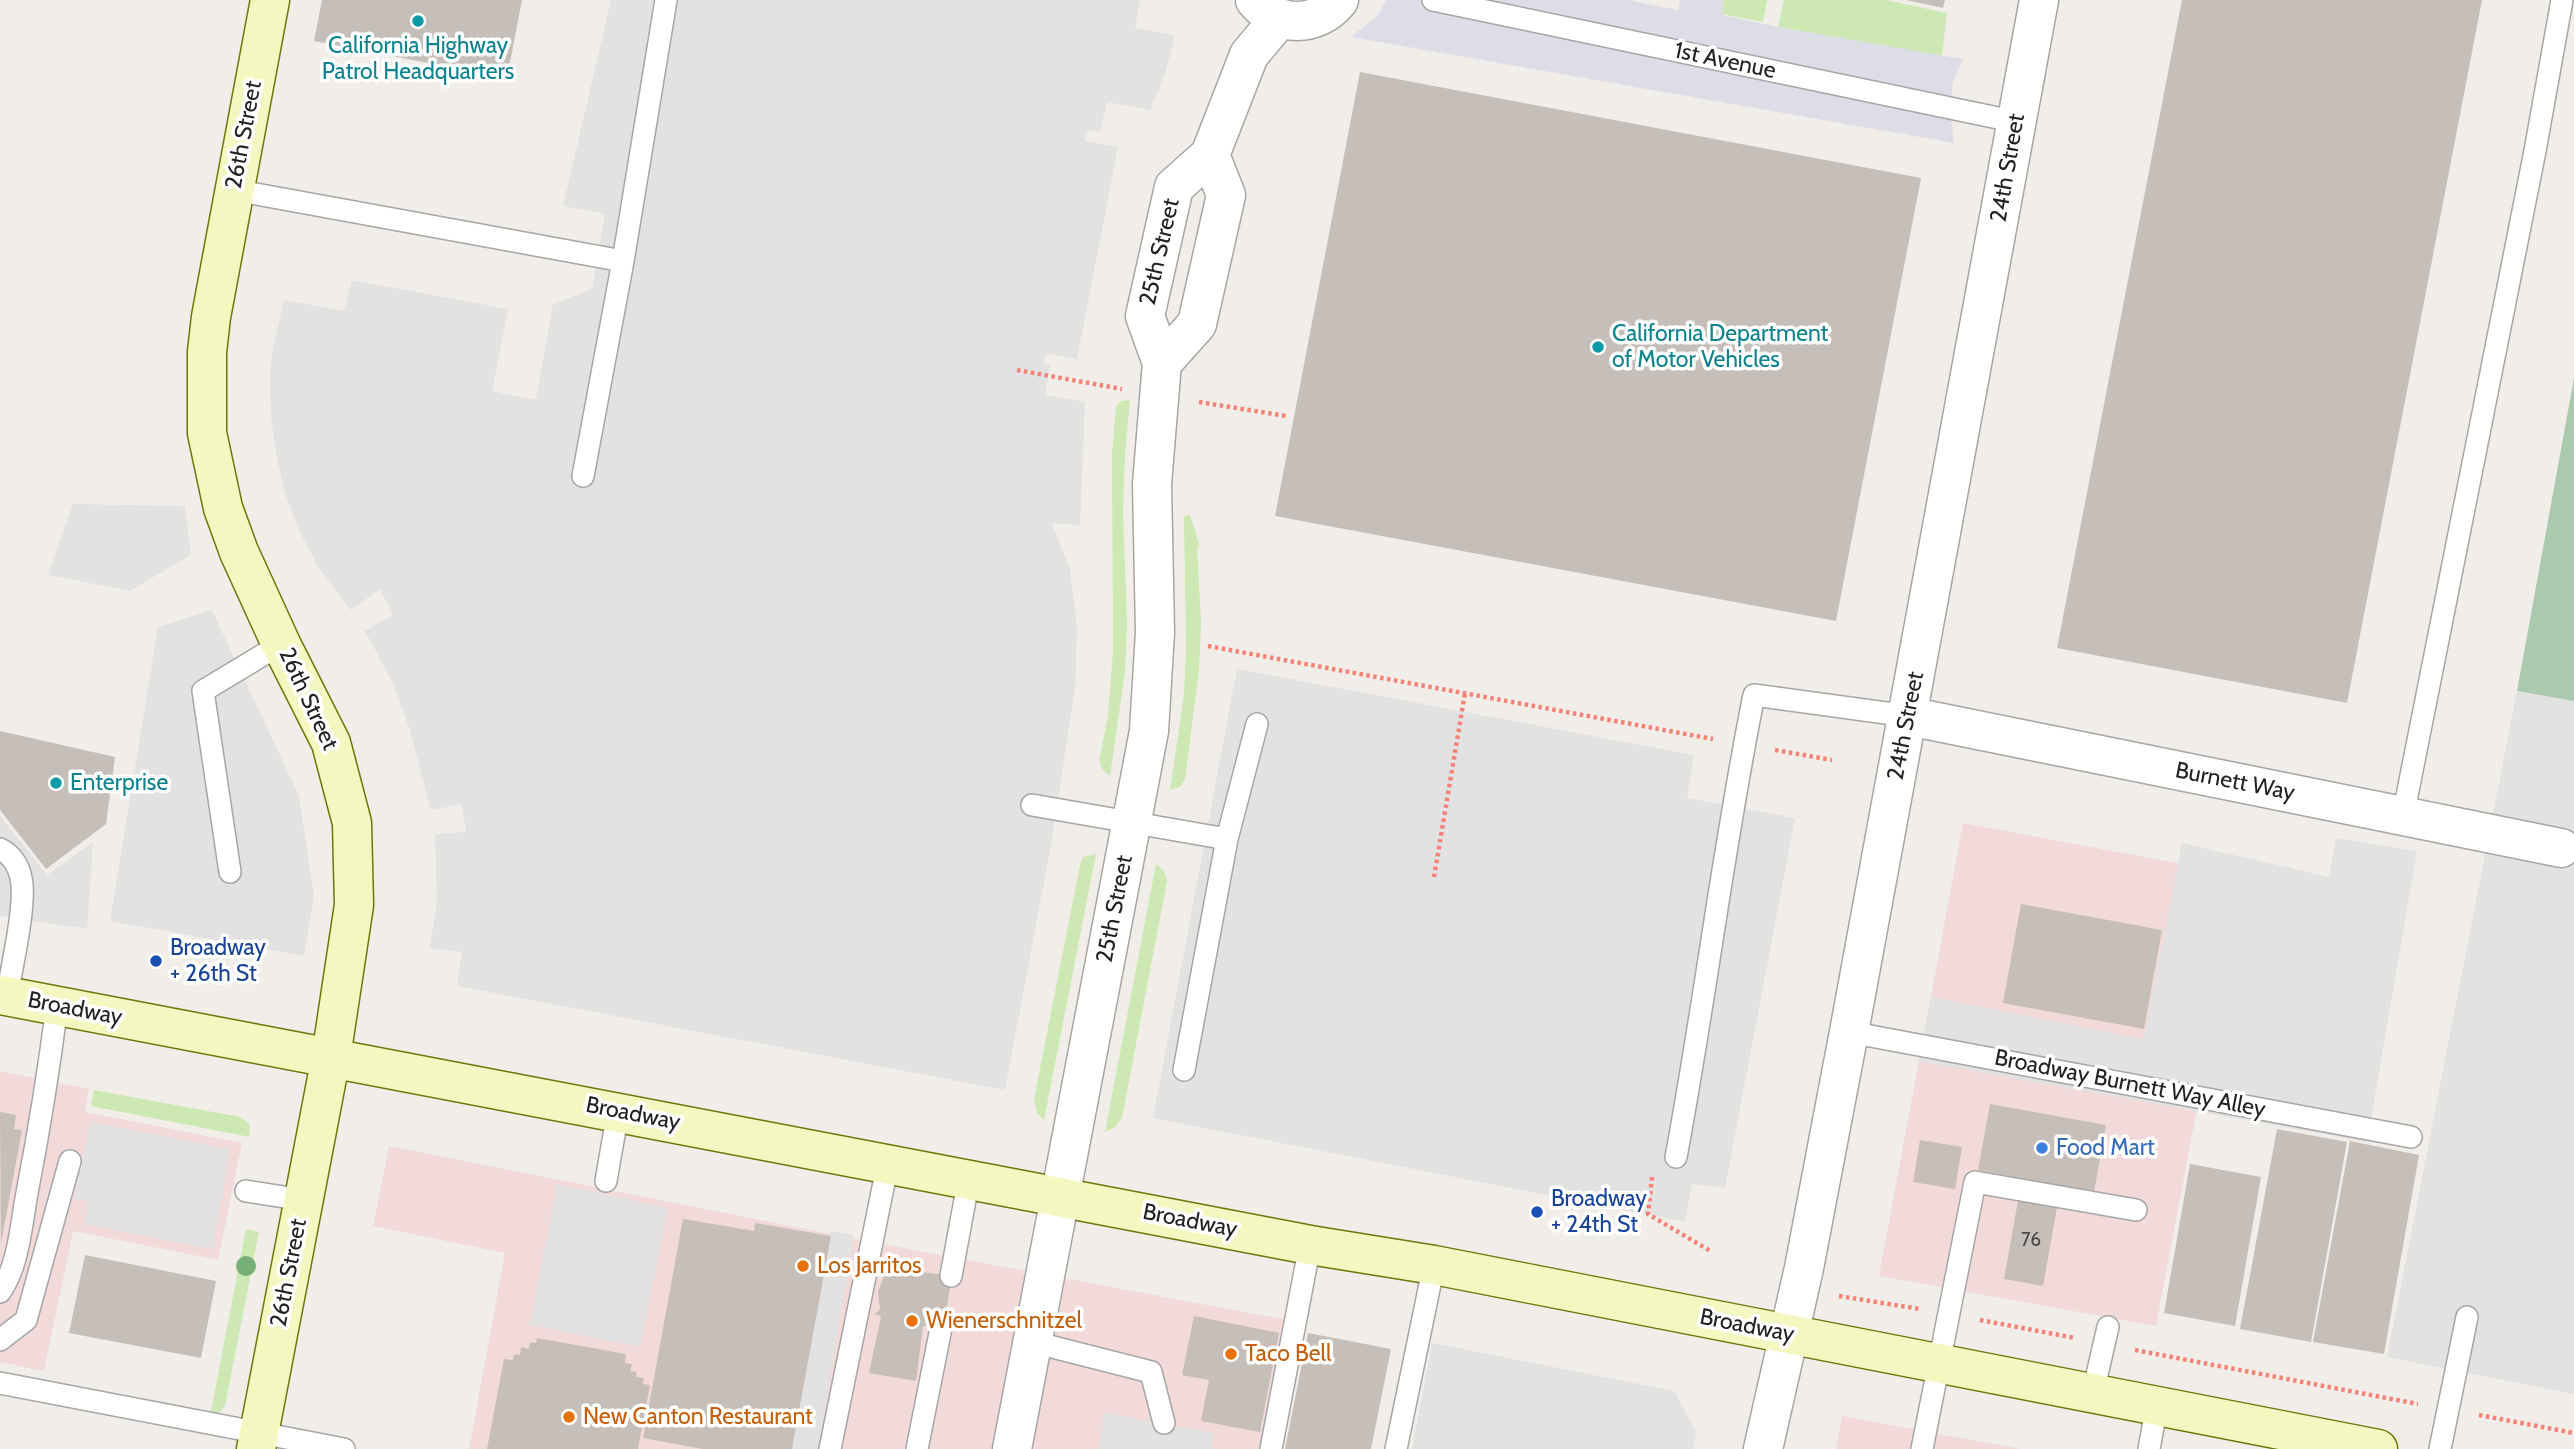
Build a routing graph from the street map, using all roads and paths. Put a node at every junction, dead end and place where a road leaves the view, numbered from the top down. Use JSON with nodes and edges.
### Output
{"nodes":[{"id":1,"x":270,"y":0,"type":"edge"},
{"id":2,"x":666,"y":0,"type":"edge"},
{"id":3,"x":1339,"y":0,"type":"edge"},
{"id":4,"x":1433,"y":0,"type":"edge"},
{"id":5,"x":2039,"y":0,"type":"edge"},
{"id":6,"x":2562,"y":0,"type":"edge"},
{"id":7,"x":1267,"y":10,"type":"edge"},
{"id":8,"x":2017,"y":122,"type":"junction"},
{"id":9,"x":1210,"y":155,"type":"junction"},
{"id":10,"x":234,"y":190,"type":"junction"},
{"id":11,"x":623,"y":261,"type":"junction"},
{"id":12,"x":1162,"y":363,"type":"junction"},
{"id":13,"x":1017,"y":370,"type":"dead end"},
{"id":14,"x":1130,"y":390,"type":"dead end"},
{"id":15,"x":1191,"y":401,"type":"dead end"},
{"id":16,"x":1286,"y":416,"type":"dead end"},
{"id":17,"x":583,"y":476,"type":"dead end"},
{"id":18,"x":281,"y":644,"type":"junction"},
{"id":19,"x":1208,"y":646,"type":"dead end"},
{"id":20,"x":1465,"y":693,"type":"junction"},
{"id":21,"x":1908,"y":716,"type":"junction"},
{"id":22,"x":1257,"y":724,"type":"dead end"},
{"id":23,"x":1713,"y":739,"type":"dead end"},
{"id":24,"x":1766,"y":748,"type":"dead end"},
{"id":25,"x":1832,"y":760,"type":"dead end"},
{"id":26,"x":1032,"y":805,"type":"dead end"},
{"id":27,"x":2403,"y":816,"type":"junction"},
{"id":28,"x":1132,"y":823,"type":"junction"},
{"id":29,"x":1227,"y":839,"type":"junction"},
{"id":30,"x":2561,"y":848,"type":"dead end"},
{"id":31,"x":0,"y":849,"type":"edge"},
{"id":32,"x":230,"y":872,"type":"dead end"},
{"id":33,"x":1434,"y":877,"type":"dead end"},
{"id":34,"x":3,"y":996,"type":"edge"},
{"id":35,"x":57,"y":1006,"type":"junction"},
{"id":36,"x":1849,"y":1032,"type":"junction"},
{"id":37,"x":331,"y":1057,"type":"junction"},
{"id":38,"x":1184,"y":1070,"type":"dead end"},
{"id":39,"x":618,"y":1112,"type":"junction"},
{"id":40,"x":2411,"y":1137,"type":"dead end"},
{"id":41,"x":1676,"y":1157,"type":"dead end"},
{"id":42,"x":70,"y":1161,"type":"dead end"},
{"id":43,"x":888,"y":1163,"type":"junction"},
{"id":44,"x":1654,"y":1165,"type":"dead end"},
{"id":45,"x":969,"y":1178,"type":"junction"},
{"id":46,"x":606,"y":1181,"type":"dead end"},
{"id":47,"x":246,"y":1191,"type":"dead end"},
{"id":48,"x":1061,"y":1196,"type":"junction"},
{"id":49,"x":303,"y":1200,"type":"junction"},
{"id":50,"x":2136,"y":1210,"type":"dead end"},
{"id":51,"x":1310,"y":1245,"type":"junction"},
{"id":52,"x":1712,"y":1252,"type":"dead end"},
{"id":53,"x":1434,"y":1265,"type":"junction"},
{"id":54,"x":951,"y":1276,"type":"dead end"},
{"id":55,"x":1799,"y":1289,"type":"junction"},
{"id":56,"x":0,"y":1292,"type":"edge"},
{"id":57,"x":1948,"y":1314,"type":"junction"},
{"id":58,"x":2467,"y":1317,"type":"dead end"},
{"id":59,"x":941,"y":1328,"type":"dead end"},
{"id":60,"x":1788,"y":1334,"type":"junction"},
{"id":61,"x":2106,"y":1336,"type":"junction"},
{"id":62,"x":0,"y":1340,"type":"edge"},
{"id":63,"x":1033,"y":1342,"type":"junction"},
{"id":64,"x":1938,"y":1363,"type":"junction"},
{"id":65,"x":0,"y":1383,"type":"edge"},
{"id":66,"x":2093,"y":1392,"type":"junction"},
{"id":67,"x":2157,"y":1405,"type":"junction"},
{"id":68,"x":2448,"y":1409,"type":"junction"},
{"id":69,"x":1164,"y":1423,"type":"dead end"},
{"id":70,"x":2574,"y":1433,"type":"edge"},
{"id":71,"x":257,"y":1441,"type":"edge"},
{"id":72,"x":344,"y":1449,"type":"edge"},
{"id":73,"x":830,"y":1449,"type":"edge"},
{"id":74,"x":918,"y":1449,"type":"edge"},
{"id":75,"x":1012,"y":1449,"type":"edge"},
{"id":76,"x":1271,"y":1449,"type":"edge"},
{"id":77,"x":1396,"y":1449,"type":"edge"},
{"id":78,"x":1763,"y":1449,"type":"edge"},
{"id":79,"x":1922,"y":1449,"type":"edge"},
{"id":80,"x":2149,"y":1449,"type":"edge"},
{"id":81,"x":2378,"y":1449,"type":"edge"},
{"id":82,"x":2440,"y":1449,"type":"edge"}],
"edges":[{"from":1,"to":10,"type":"main road","name":"26th Street"},
{"from":2,"to":11,"type":"lane"},
{"from":3,"to":7,"type":"street"},
{"from":4,"to":8,"type":"lane","name":"1st Avenue"},
{"from":5,"to":8,"type":"street","name":"24th Street"},
{"from":6,"to":27,"type":"lane"},
{"from":7,"to":9,"type":"street","name":"25th Street"},
{"from":8,"to":21,"type":"street","name":"24th Street"},
{"from":9,"to":12,"type":"street"},
{"from":9,"to":12,"type":"street","name":"25th Street"},
{"from":10,"to":11,"type":"lane"},
{"from":10,"to":18,"type":"main road","name":"26th Street"},
{"from":11,"to":17,"type":"lane"},
{"from":12,"to":28,"type":"street","name":"25th Street"},
{"from":13,"to":14,"type":"path"},
{"from":15,"to":16,"type":"path"},
{"from":18,"to":32,"type":"lane"},
{"from":18,"to":37,"type":"main road","name":"26th Street"},
{"from":19,"to":20,"type":"path"},
{"from":20,"to":23,"type":"path"},
{"from":20,"to":33,"type":"path"},
{"from":21,"to":27,"type":"street","name":"Burnett Way"},
{"from":21,"to":36,"type":"street","name":"24th Street"},
{"from":21,"to":41,"type":"lane"},
{"from":22,"to":29,"type":"lane"},
{"from":24,"to":25,"type":"path"},
{"from":26,"to":28,"type":"lane"},
{"from":27,"to":30,"type":"street","name":"Burnett Way"},
{"from":28,"to":29,"type":"lane"},
{"from":28,"to":48,"type":"street","name":"25th Street"},
{"from":29,"to":38,"type":"lane"},
{"from":31,"to":34,"type":"lane"},
{"from":34,"to":35,"type":"main road","name":"Broadway"},
{"from":35,"to":37,"type":"main road","name":"Broadway"},
{"from":35,"to":56,"type":"lane"},
{"from":36,"to":40,"type":"lane","name":"Broadway Burnett Way Alley"},
{"from":36,"to":55,"type":"street","name":"24th Street"},
{"from":37,"to":39,"type":"main road","name":"Broadway"},
{"from":37,"to":49,"type":"main road","name":"26th Street"},
{"from":39,"to":43,"type":"main road","name":"Broadway"},
{"from":39,"to":46,"type":"lane"},
{"from":42,"to":62,"type":"lane"},
{"from":43,"to":45,"type":"main road","name":"Broadway"},
{"from":43,"to":73,"type":"lane"},
{"from":44,"to":52,"type":"path"},
{"from":45,"to":48,"type":"main road","name":"Broadway"},
{"from":45,"to":54,"type":"lane"},
{"from":47,"to":49,"type":"lane"},
{"from":48,"to":51,"type":"main road","name":"Broadway"},
{"from":48,"to":63,"type":"street","name":"25th Street"},
{"from":49,"to":71,"type":"main road","name":"26th Street"},
{"from":50,"to":57,"type":"lane"},
{"from":51,"to":53,"type":"main road","name":"Broadway"},
{"from":51,"to":76,"type":"lane"},
{"from":53,"to":60,"type":"main road","name":"Broadway"},
{"from":53,"to":77,"type":"lane"},
{"from":55,"to":57,"type":"path"},
{"from":55,"to":60,"type":"street","name":"24th Street"},
{"from":57,"to":61,"type":"path"},
{"from":57,"to":64,"type":"lane"},
{"from":58,"to":68,"type":"lane"},
{"from":59,"to":74,"type":"lane"},
{"from":60,"to":64,"type":"main road","name":"Broadway"},
{"from":60,"to":78,"type":"street","name":"24th Street"},
{"from":61,"to":66,"type":"lane"},
{"from":61,"to":68,"type":"path"},
{"from":63,"to":69,"type":"lane"},
{"from":63,"to":75,"type":"street","name":"25th Street"},
{"from":64,"to":66,"type":"main road","name":"Broadway"},
{"from":64,"to":79,"type":"lane"},
{"from":65,"to":71,"type":"lane"},
{"from":66,"to":67,"type":"main road","name":"Broadway"},
{"from":67,"to":80,"type":"lane"},
{"from":67,"to":81,"type":"main road","name":"Broadway"},
{"from":68,"to":70,"type":"path"},
{"from":68,"to":82,"type":"lane"},
{"from":71,"to":72,"type":"lane"}]}
